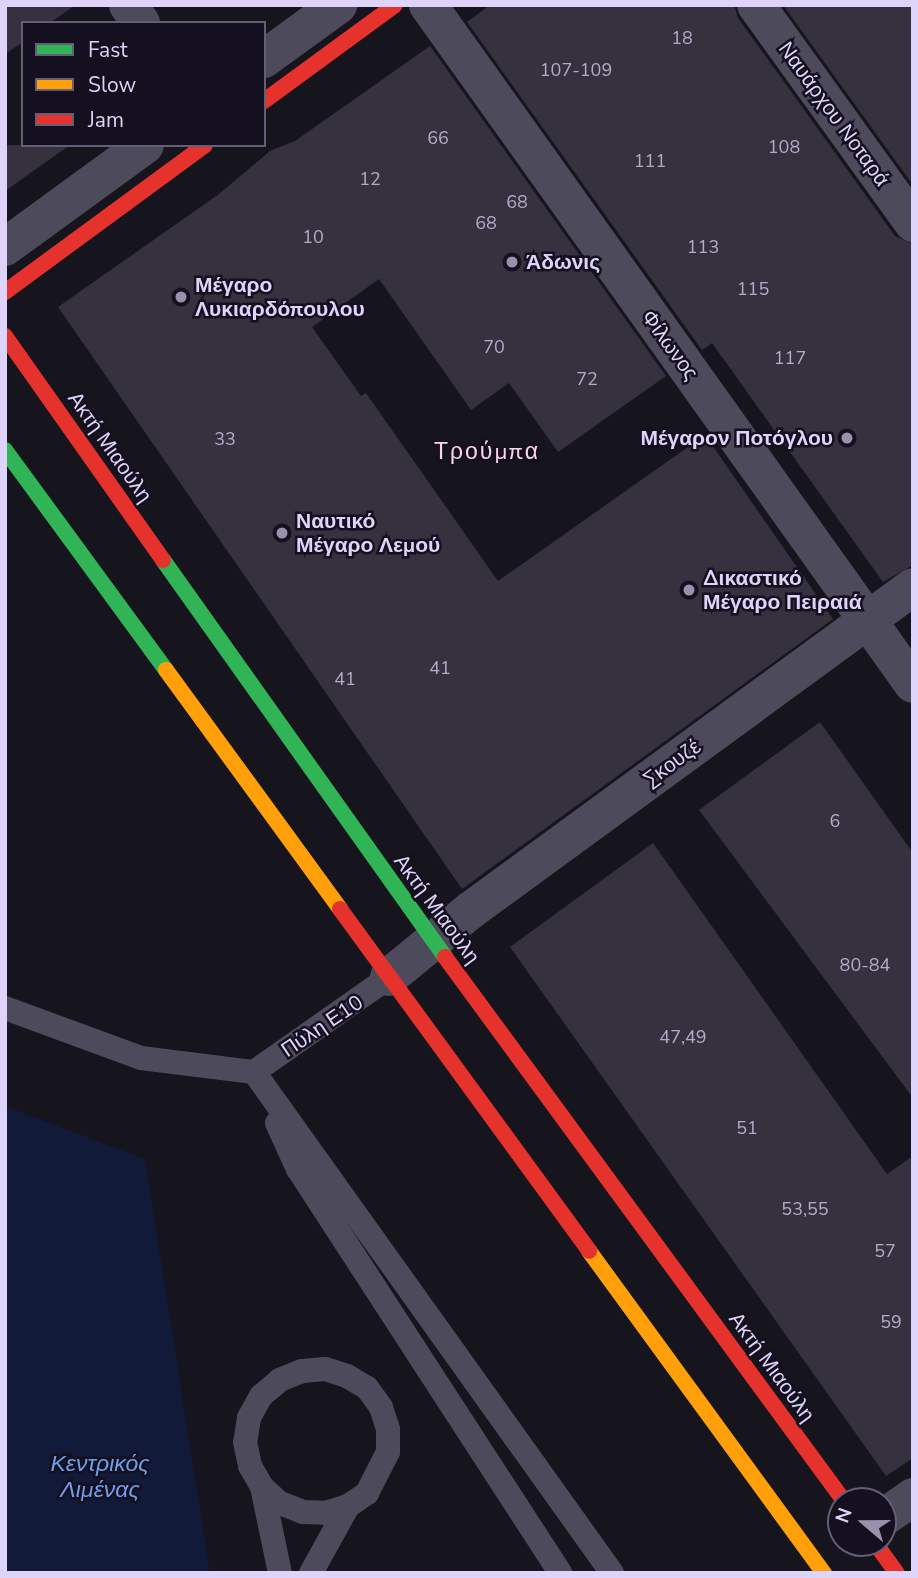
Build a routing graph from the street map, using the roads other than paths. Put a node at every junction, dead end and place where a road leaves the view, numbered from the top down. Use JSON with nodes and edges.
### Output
{"nodes":[{"id":1,"x":128,"y":5,"type":"edge"},
{"id":2,"x":338,"y":5,"type":"edge"},
{"id":3,"x":395,"y":5,"type":"edge"},
{"id":4,"x":428,"y":5,"type":"edge"},
{"id":5,"x":756,"y":5,"type":"edge"},
{"id":6,"x":140,"y":21,"type":"edge"},
{"id":7,"x":266,"y":58,"type":"edge"},
{"id":8,"x":266,"y":100,"type":"edge"},
{"id":9,"x":142,"y":147,"type":"edge"},
{"id":10,"x":202,"y":147,"type":"edge"},
{"id":11,"x":913,"y":223,"type":"edge"},
{"id":12,"x":5,"y":247,"type":"edge"},
{"id":13,"x":5,"y":292,"type":"edge"},
{"id":14,"x":5,"y":336,"type":"edge"},
{"id":15,"x":5,"y":450,"type":"edge"},
{"id":16,"x":913,"y":587,"type":"edge"},
{"id":17,"x":867,"y":620,"type":"junction"},
{"id":18,"x":913,"y":684,"type":"edge"},
{"id":19,"x":433,"y":942,"type":"junction"},
{"id":20,"x":389,"y":977,"type":"junction"},
{"id":21,"x":5,"y":1008,"type":"edge"},
{"id":22,"x":254,"y":1072,"type":"junction"},
{"id":23,"x":262,"y":1487,"type":"junction"},
{"id":24,"x":835,"y":1487,"type":"edge"},
{"id":25,"x":913,"y":1497,"type":"edge"},
{"id":26,"x":348,"y":1506,"type":"junction"},
{"id":27,"x":897,"y":1508,"type":"edge"},
{"id":28,"x":885,"y":1557,"type":"edge"},
{"id":29,"x":280,"y":1573,"type":"edge"},
{"id":30,"x":311,"y":1573,"type":"edge"},
{"id":31,"x":559,"y":1573,"type":"edge"},
{"id":32,"x":612,"y":1573,"type":"edge"},
{"id":33,"x":824,"y":1573,"type":"edge"},
{"id":34,"x":897,"y":1573,"type":"edge"}],
"edges":[{"from":1,"to":6,"type":"street"},
{"from":2,"to":7,"type":"street"},
{"from":3,"to":8,"type":"main road"},
{"from":4,"to":17,"type":"street","name":"Φίλωνος"},
{"from":5,"to":11,"type":"street","name":"Ναυάρχου Νοταρά"},
{"from":9,"to":12,"type":"street"},
{"from":10,"to":13,"type":"main road"},
{"from":14,"to":19,"type":"main road","name":"Ακτή Μιαούλη"},
{"from":15,"to":20,"type":"main road"},
{"from":16,"to":17,"type":"street","name":"Σκουζέ"},
{"from":17,"to":18,"type":"street","name":"Φίλωνος"},
{"from":17,"to":19,"type":"street","name":"Σκουζέ"},
{"from":19,"to":20,"type":"street","name":"Σκουζέ"},
{"from":19,"to":24,"type":"main road","name":"Ακτή Μιαούλη"},
{"from":20,"to":22,"type":"lane","name":"Πύλη Ε10"},
{"from":20,"to":33,"type":"main road"},
{"from":21,"to":22,"type":"lane"},
{"from":22,"to":31,"type":"lane"},
{"from":22,"to":32,"type":"lane"},
{"from":23,"to":26,"type":"lane"},
{"from":23,"to":26,"type":"lane"},
{"from":23,"to":29,"type":"lane"},
{"from":25,"to":27,"type":"street"},
{"from":26,"to":30,"type":"lane"},
{"from":28,"to":34,"type":"main road"}]}
